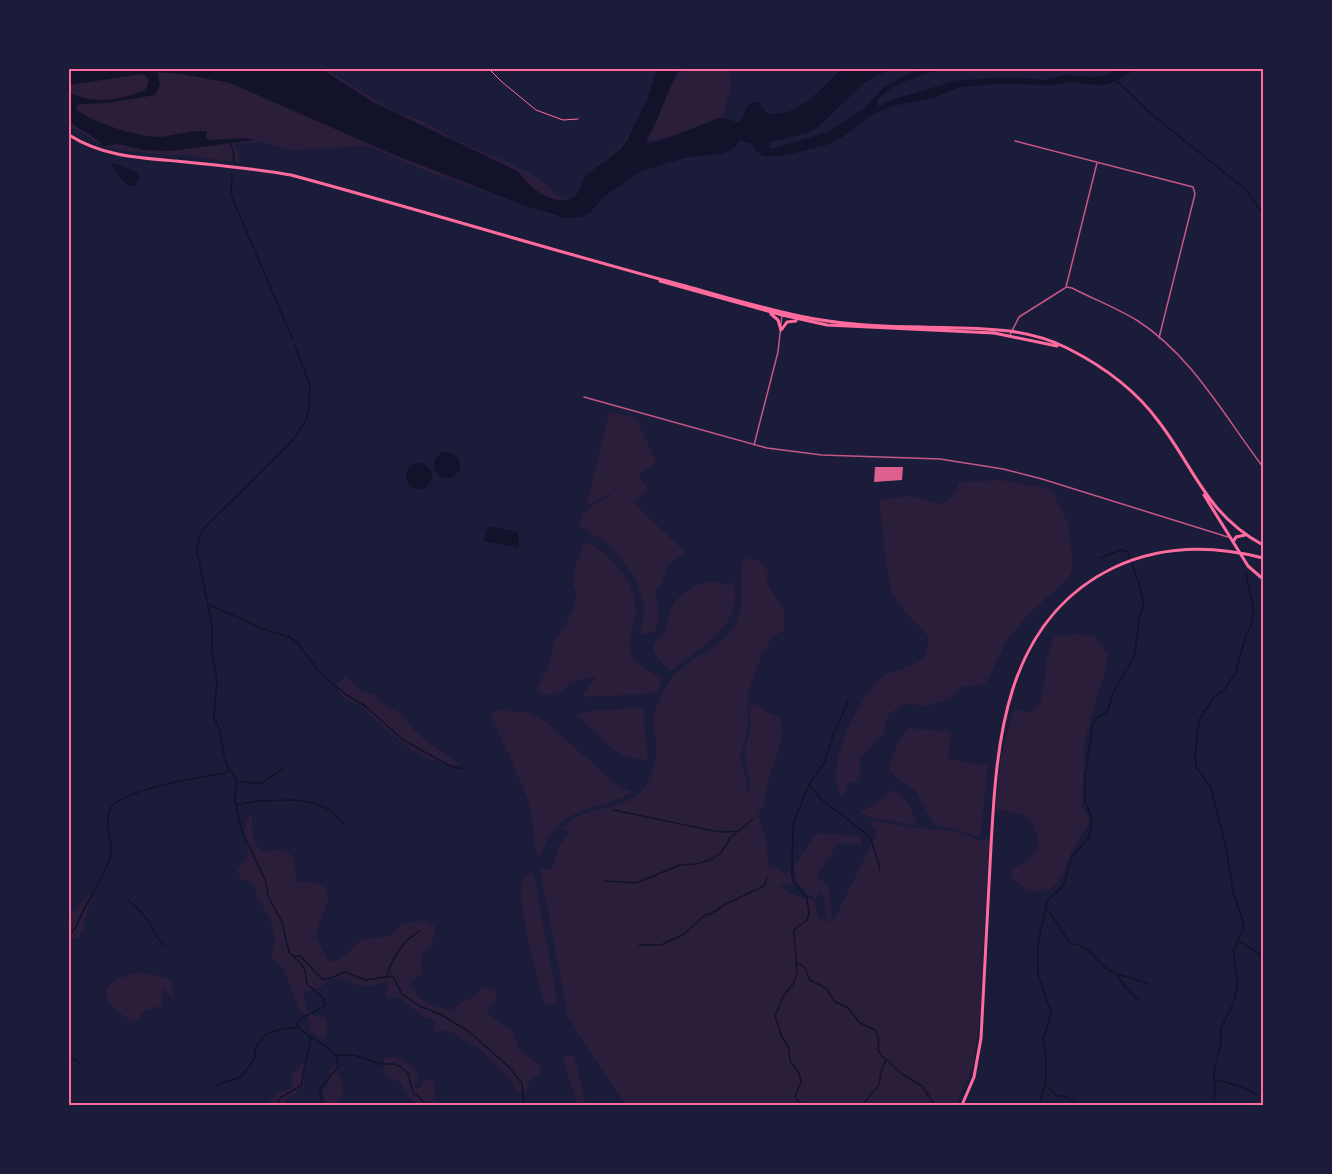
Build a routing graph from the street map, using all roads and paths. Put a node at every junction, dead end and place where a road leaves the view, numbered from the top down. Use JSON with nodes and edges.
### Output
{"nodes":[{"id":1,"x":489,"y":69,"type":"edge"},
{"id":2,"x":578,"y":119,"type":"dead end"},
{"id":3,"x":69,"y":135,"type":"edge"},
{"id":4,"x":1015,"y":141,"type":"dead end"},
{"id":5,"x":1098,"y":162,"type":"junction"},
{"id":6,"x":620,"y":268,"type":"junction"},
{"id":7,"x":1066,"y":287,"type":"junction"},
{"id":8,"x":758,"y":309,"type":"junction"},
{"id":9,"x":782,"y":313,"type":"junction"},
{"id":10,"x":807,"y":322,"type":"junction"},
{"id":11,"x":781,"y":330,"type":"junction"},
{"id":12,"x":1011,"y":333,"type":"junction"},
{"id":13,"x":1159,"y":338,"type":"junction"},
{"id":14,"x":584,"y":397,"type":"dead end"},
{"id":15,"x":754,"y":445,"type":"junction"},
{"id":16,"x":1263,"y":467,"type":"edge"},
{"id":17,"x":1200,"y":486,"type":"junction"},
{"id":18,"x":1247,"y":535,"type":"junction"},
{"id":19,"x":1229,"y":537,"type":"junction"},
{"id":20,"x":1233,"y":542,"type":"junction"},
{"id":21,"x":1263,"y":545,"type":"edge"},
{"id":22,"x":1263,"y":558,"type":"edge"},
{"id":23,"x":1263,"y":579,"type":"edge"},
{"id":24,"x":962,"y":1105,"type":"edge"}],
"edges":[{"from":1,"to":2,"type":"path"},
{"from":3,"to":6,"type":"main road"},
{"from":4,"to":5,"type":"street"},
{"from":5,"to":7,"type":"street"},
{"from":5,"to":13,"type":"street"},
{"from":6,"to":8,"type":"main road"},
{"from":6,"to":9,"type":"main road"},
{"from":7,"to":12,"type":"street"},
{"from":7,"to":13,"type":"street"},
{"from":8,"to":9,"type":"main road"},
{"from":8,"to":11,"type":"main road"},
{"from":9,"to":10,"type":"main road"},
{"from":9,"to":11,"type":"street"},
{"from":9,"to":12,"type":"main road"},
{"from":10,"to":11,"type":"main road"},
{"from":10,"to":12,"type":"main road"},
{"from":11,"to":15,"type":"street"},
{"from":12,"to":17,"type":"main road"},
{"from":13,"to":16,"type":"street"},
{"from":14,"to":15,"type":"street"},
{"from":15,"to":19,"type":"street"},
{"from":17,"to":18,"type":"main road"},
{"from":17,"to":19,"type":"main road"},
{"from":18,"to":20,"type":"main road"},
{"from":18,"to":21,"type":"main road"},
{"from":19,"to":20,"type":"main road"},
{"from":20,"to":23,"type":"main road"},
{"from":22,"to":24,"type":"main road"}]}
